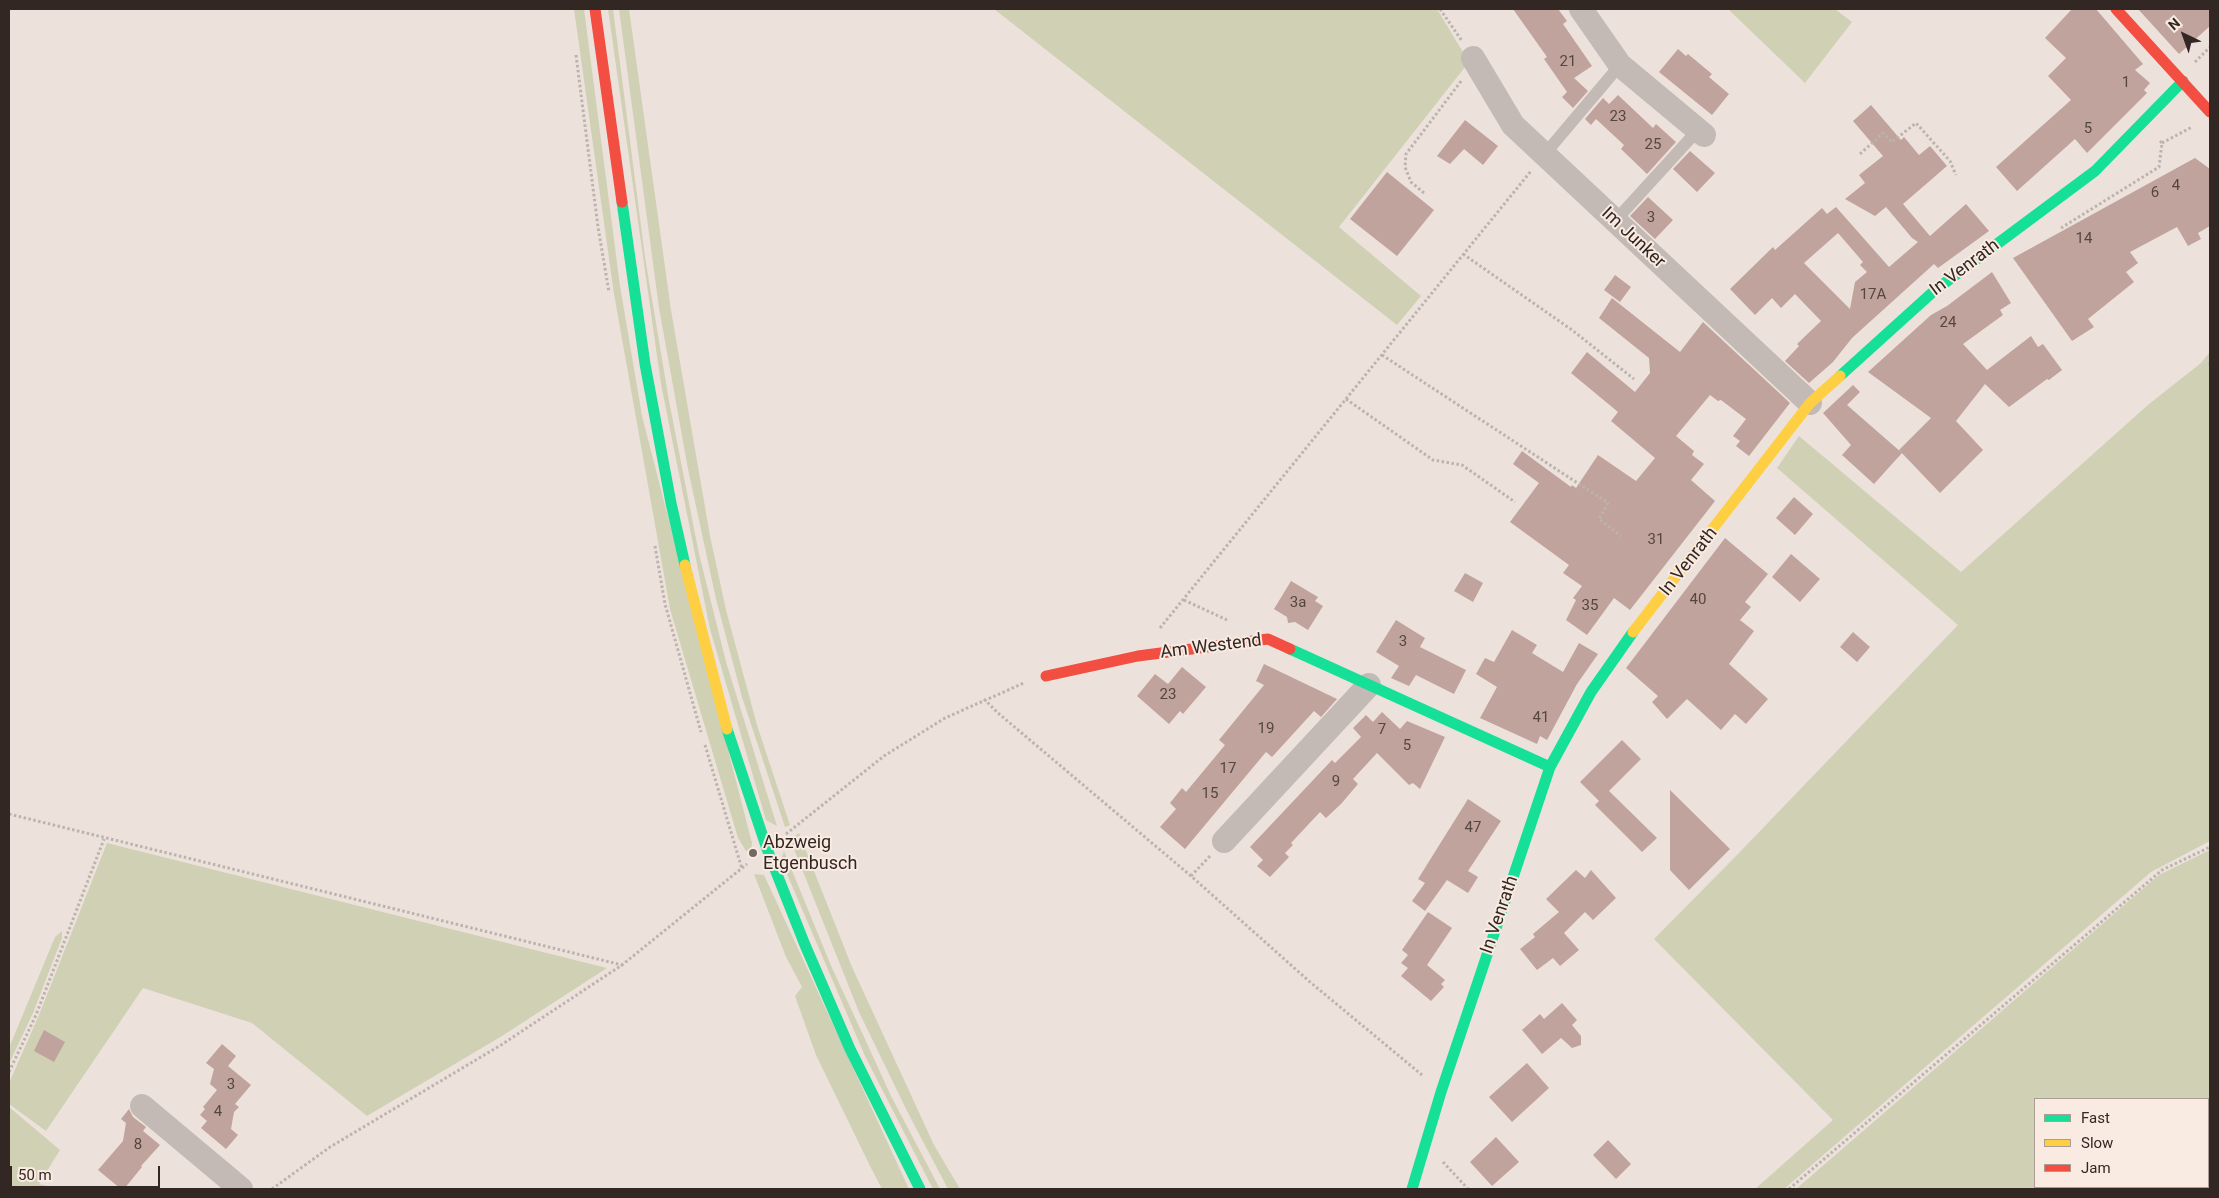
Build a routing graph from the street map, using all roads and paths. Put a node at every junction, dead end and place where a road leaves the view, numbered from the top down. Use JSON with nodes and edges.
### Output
{"nodes":[{"id":1,"x":595,"y":9,"type":"edge"},
{"id":2,"x":1440,"y":9,"type":"edge"},
{"id":3,"x":1581,"y":9,"type":"edge"},
{"id":4,"x":2116,"y":9,"type":"edge"},
{"id":5,"x":1476,"y":62,"type":"junction"},
{"id":6,"x":1620,"y":65,"type":"junction"},
{"id":7,"x":2182,"y":81,"type":"junction"},
{"id":8,"x":2210,"y":112,"type":"edge"},
{"id":9,"x":2194,"y":125,"type":"dead end"},
{"id":10,"x":1701,"y":133,"type":"joint"},
{"id":11,"x":2162,"y":143,"type":"dead end"},
{"id":12,"x":1860,"y":154,"type":"dead end"},
{"id":13,"x":1544,"y":155,"type":"junction"},
{"id":14,"x":1956,"y":175,"type":"dead end"},
{"id":15,"x":1424,"y":193,"type":"dead end"},
{"id":16,"x":1615,"y":222,"type":"junction"},
{"id":17,"x":1463,"y":254,"type":"junction"},
{"id":18,"x":1382,"y":355,"type":"junction"},
{"id":19,"x":2210,"y":363,"type":"edge"},
{"id":20,"x":2210,"y":367,"type":"edge"},
{"id":21,"x":1634,"y":379,"type":"dead end"},
{"id":22,"x":1346,"y":399,"type":"junction"},
{"id":23,"x":1810,"y":403,"type":"junction"},
{"id":24,"x":1515,"y":502,"type":"dead end"},
{"id":25,"x":1621,"y":536,"type":"dead end"},
{"id":26,"x":1138,"y":656,"type":"junction"},
{"id":27,"x":1046,"y":676,"type":"joint"},
{"id":28,"x":1369,"y":685,"type":"junction"},
{"id":29,"x":984,"y":699,"type":"junction"},
{"id":30,"x":1550,"y":767,"type":"junction"},
{"id":31,"x":9,"y":814,"type":"edge"},
{"id":32,"x":780,"y":827,"type":"dead end"},
{"id":33,"x":104,"y":839,"type":"junction"},
{"id":34,"x":1224,"y":841,"type":"joint"},
{"id":35,"x":2210,"y":847,"type":"edge"},
{"id":36,"x":766,"y":849,"type":"junction"},
{"id":37,"x":1191,"y":876,"type":"junction"},
{"id":38,"x":622,"y":965,"type":"junction"},
{"id":39,"x":9,"y":1072,"type":"edge"},
{"id":40,"x":1441,"y":1092,"type":"junction"},
{"id":41,"x":142,"y":1106,"type":"dead end"},
{"id":42,"x":1426,"y":1144,"type":"junction"},
{"id":43,"x":241,"y":1189,"type":"edge"},
{"id":44,"x":272,"y":1189,"type":"edge"},
{"id":45,"x":920,"y":1189,"type":"edge"},
{"id":46,"x":1412,"y":1189,"type":"edge"},
{"id":47,"x":1468,"y":1189,"type":"edge"},
{"id":48,"x":1790,"y":1189,"type":"edge"}],
"edges":[{"from":1,"to":36,"type":"street"},
{"from":2,"to":5,"type":"path"},
{"from":3,"to":6,"type":"street"},
{"from":4,"to":7,"type":"street"},
{"from":5,"to":13,"type":"street","name":"Im Junker"},
{"from":5,"to":15,"type":"path"},
{"from":6,"to":10,"type":"street"},
{"from":6,"to":13,"type":"lane"},
{"from":7,"to":8,"type":"street"},
{"from":7,"to":23,"type":"street","name":"In Venrath"},
{"from":9,"to":11,"type":"path"},
{"from":10,"to":16,"type":"lane"},
{"from":12,"to":14,"type":"path"},
{"from":13,"to":16,"type":"street","name":"Im Junker"},
{"from":13,"to":17,"type":"path"},
{"from":16,"to":23,"type":"street","name":"Im Junker"},
{"from":17,"to":18,"type":"path"},
{"from":17,"to":21,"type":"path"},
{"from":18,"to":22,"type":"path"},
{"from":18,"to":25,"type":"path"},
{"from":19,"to":20,"type":"path"},
{"from":22,"to":24,"type":"path"},
{"from":22,"to":26,"type":"path"},
{"from":23,"to":30,"type":"street","name":"In Venrath"},
{"from":26,"to":27,"type":"street","name":"Am Westend"},
{"from":26,"to":28,"type":"street","name":"Am Westend"},
{"from":27,"to":29,"type":"path"},
{"from":28,"to":30,"type":"street","name":"Am Westend"},
{"from":28,"to":34,"type":"street"},
{"from":29,"to":32,"type":"path"},
{"from":29,"to":37,"type":"path"},
{"from":30,"to":40,"type":"street","name":"In Venrath"},
{"from":31,"to":33,"type":"path"},
{"from":33,"to":38,"type":"path"},
{"from":33,"to":39,"type":"path"},
{"from":34,"to":37,"type":"path"},
{"from":35,"to":48,"type":"path"},
{"from":36,"to":38,"type":"path"},
{"from":36,"to":45,"type":"street"},
{"from":37,"to":40,"type":"path"},
{"from":38,"to":44,"type":"path"},
{"from":40,"to":42,"type":"street","name":"In Venrath"},
{"from":41,"to":43,"type":"street"},
{"from":42,"to":46,"type":"street","name":"In Venrath"},
{"from":42,"to":47,"type":"path"}]}
